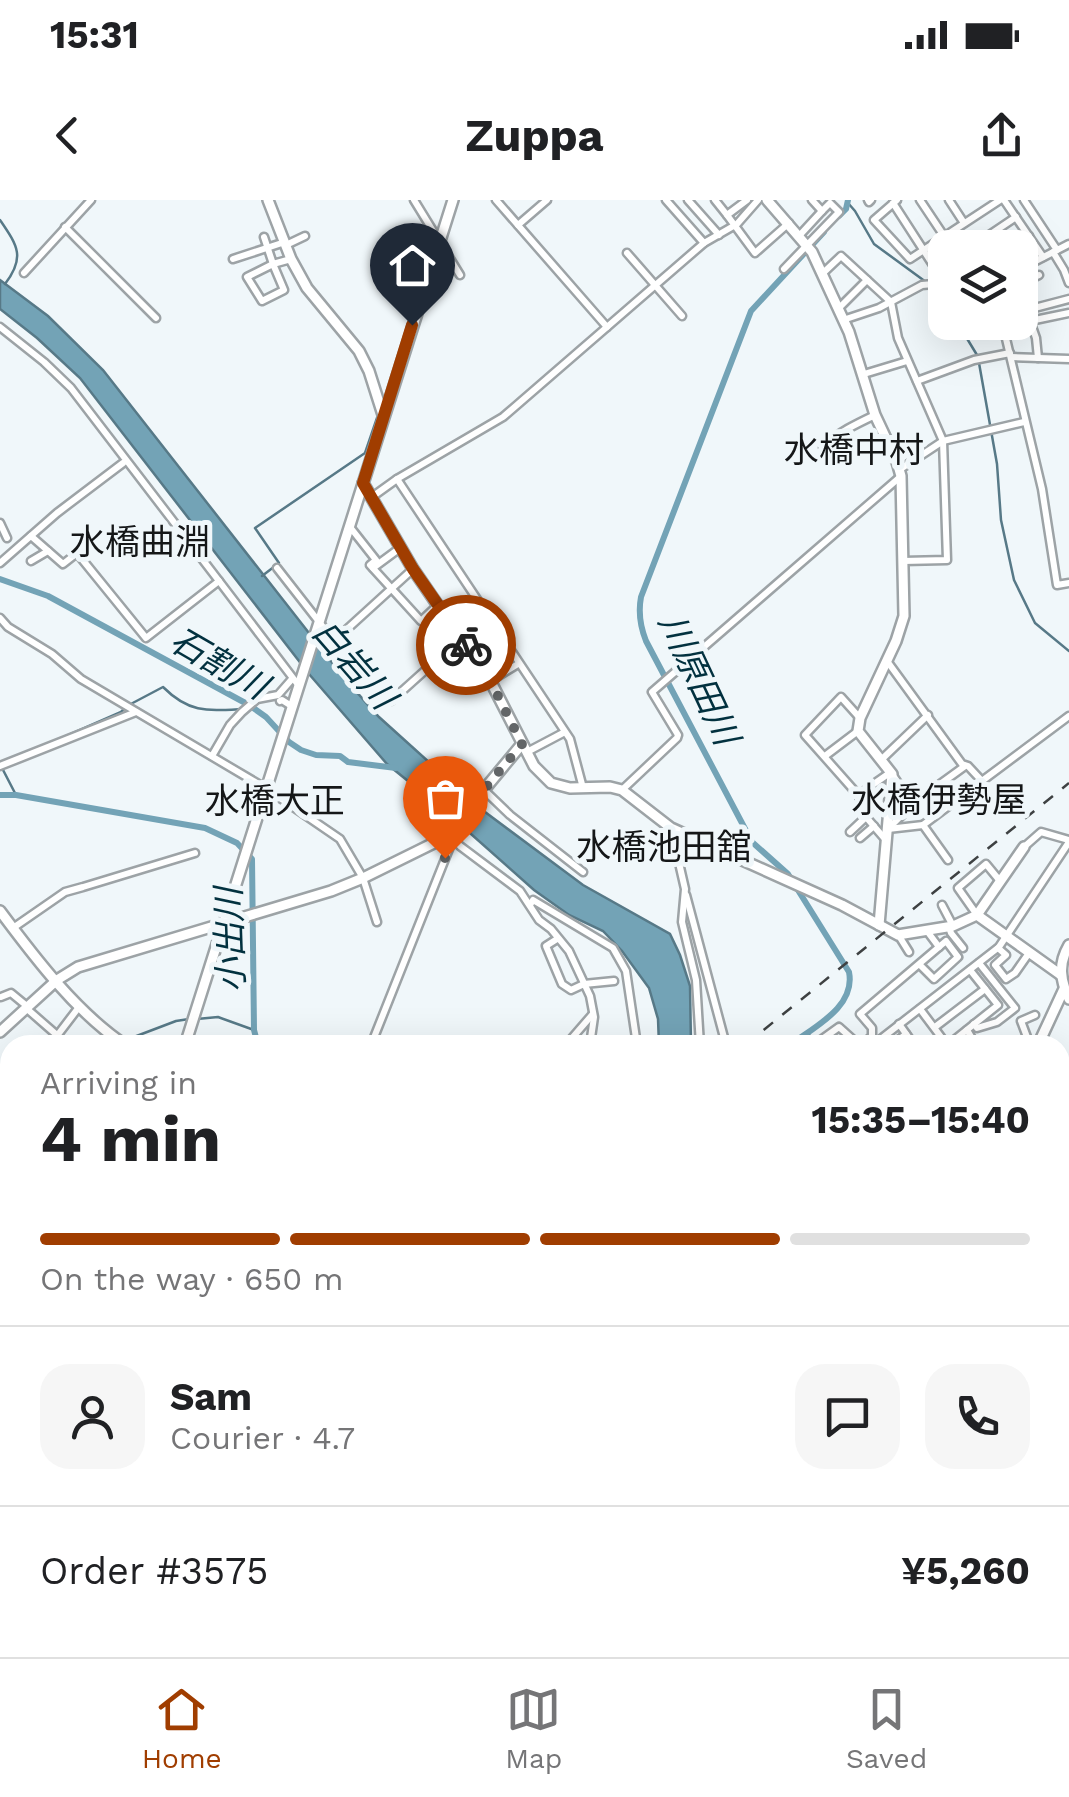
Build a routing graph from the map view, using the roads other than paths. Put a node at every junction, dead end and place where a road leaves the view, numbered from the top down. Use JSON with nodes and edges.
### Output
{"nodes":[{"id":1,"x":90,"y":200,"type":"edge"},
{"id":2,"x":268,"y":200,"type":"edge"},
{"id":3,"x":414,"y":200,"type":"edge"},
{"id":4,"x":452,"y":200,"type":"edge"},
{"id":5,"x":496,"y":200,"type":"edge"},
{"id":6,"x":547,"y":200,"type":"edge"},
{"id":7,"x":666,"y":200,"type":"edge"},
{"id":8,"x":688,"y":200,"type":"edge"},
{"id":9,"x":715,"y":200,"type":"edge"},
{"id":10,"x":747,"y":200,"type":"edge"},
{"id":11,"x":758,"y":200,"type":"edge"},
{"id":12,"x":766,"y":200,"type":"edge"},
{"id":13,"x":812,"y":200,"type":"edge"},
{"id":14,"x":920,"y":200,"type":"edge"},
{"id":15,"x":949,"y":200,"type":"edge"},
{"id":16,"x":977,"y":200,"type":"edge"},
{"id":17,"x":1002,"y":200,"type":"edge"},
{"id":18,"x":1024,"y":200,"type":"edge"},
{"id":19,"x":895,"y":202,"type":"edge"},
{"id":20,"x":822,"y":211,"type":"junction"},
{"id":21,"x":984,"y":211,"type":"junction"},
{"id":22,"x":727,"y":215,"type":"junction"},
{"id":23,"x":1016,"y":217,"type":"junction"},
{"id":24,"x":788,"y":224,"type":"junction"},
{"id":25,"x":964,"y":224,"type":"junction"},
{"id":26,"x":518,"y":225,"type":"junction"},
{"id":27,"x":66,"y":226,"type":"junction"},
{"id":28,"x":734,"y":226,"type":"junction"},
{"id":29,"x":940,"y":230,"type":"edge"},
{"id":30,"x":954,"y":230,"type":"edge"},
{"id":31,"x":997,"y":230,"type":"edge"},
{"id":32,"x":1024,"y":230,"type":"edge"},
{"id":33,"x":719,"y":235,"type":"junction"},
{"id":34,"x":304,"y":236,"type":"dead end"},
{"id":35,"x":799,"y":236,"type":"junction"},
{"id":36,"x":264,"y":237,"type":"dead end"},
{"id":37,"x":438,"y":241,"type":"junction"},
{"id":38,"x":704,"y":243,"type":"junction"},
{"id":39,"x":285,"y":244,"type":"junction"},
{"id":40,"x":1069,"y":244,"type":"edge"},
{"id":41,"x":807,"y":246,"type":"junction"},
{"id":42,"x":268,"y":247,"type":"junction"},
{"id":43,"x":928,"y":247,"type":"edge"},
{"id":44,"x":924,"y":250,"type":"junction"},
{"id":45,"x":1038,"y":251,"type":"edge"},
{"id":46,"x":1055,"y":251,"type":"junction"},
{"id":47,"x":627,"y":253,"type":"dead end"},
{"id":48,"x":928,"y":256,"type":"edge"},
{"id":49,"x":1042,"y":257,"type":"junction"},
{"id":50,"x":233,"y":259,"type":"dead end"},
{"id":51,"x":291,"y":259,"type":"junction"},
{"id":52,"x":1038,"y":259,"type":"edge"},
{"id":53,"x":273,"y":264,"type":"junction"},
{"id":54,"x":784,"y":269,"type":"dead end"},
{"id":55,"x":24,"y":273,"type":"dead end"},
{"id":56,"x":822,"y":274,"type":"junction"},
{"id":57,"x":460,"y":275,"type":"dead end"},
{"id":58,"x":866,"y":280,"type":"junction"},
{"id":59,"x":1069,"y":283,"type":"edge"},
{"id":60,"x":928,"y":284,"type":"edge"},
{"id":61,"x":655,"y":285,"type":"junction"},
{"id":62,"x":1069,"y":299,"type":"edge"},
{"id":63,"x":891,"y":302,"type":"junction"},
{"id":64,"x":1038,"y":307,"type":"edge"},
{"id":65,"x":838,"y":309,"type":"junction"},
{"id":66,"x":1069,"y":313,"type":"edge"},
{"id":67,"x":682,"y":316,"type":"dead end"},
{"id":68,"x":156,"y":318,"type":"dead end"},
{"id":69,"x":1038,"y":319,"type":"edge"},
{"id":70,"x":843,"y":320,"type":"junction"},
{"id":71,"x":606,"y":327,"type":"junction"},
{"id":72,"x":2,"y":331,"type":"edge"},
{"id":73,"x":1007,"y":340,"type":"edge"},
{"id":74,"x":1036,"y":340,"type":"edge"},
{"id":75,"x":1011,"y":355,"type":"junction"},
{"id":76,"x":1038,"y":358,"type":"junction"},
{"id":77,"x":1069,"y":359,"type":"edge"},
{"id":78,"x":907,"y":361,"type":"junction"},
{"id":79,"x":864,"y":374,"type":"junction"},
{"id":80,"x":917,"y":381,"type":"junction"},
{"id":81,"x":876,"y":415,"type":"junction"},
{"id":82,"x":383,"y":416,"type":"junction"},
{"id":83,"x":1024,"y":422,"type":"junction"},
{"id":84,"x":942,"y":441,"type":"junction"},
{"id":85,"x":829,"y":454,"type":"dead end"},
{"id":86,"x":123,"y":463,"type":"dead end"},
{"id":87,"x":900,"y":473,"type":"junction"},
{"id":88,"x":397,"y":479,"type":"junction"},
{"id":89,"x":363,"y":483,"type":"junction"},
{"id":90,"x":372,"y":497,"type":"junction"},
{"id":91,"x":0,"y":523,"type":"edge"},
{"id":92,"x":349,"y":526,"type":"junction"},
{"id":93,"x":31,"y":536,"type":"junction"},
{"id":94,"x":7,"y":538,"type":"dead end"},
{"id":95,"x":400,"y":548,"type":"junction"},
{"id":96,"x":48,"y":551,"type":"junction"},
{"id":97,"x":31,"y":561,"type":"dead end"},
{"id":98,"x":903,"y":561,"type":"junction"},
{"id":99,"x":0,"y":564,"type":"edge"},
{"id":100,"x":277,"y":568,"type":"dead end"},
{"id":101,"x":373,"y":568,"type":"junction"},
{"id":102,"x":413,"y":569,"type":"junction"},
{"id":103,"x":219,"y":581,"type":"junction"},
{"id":104,"x":1069,"y":583,"type":"edge"},
{"id":105,"x":392,"y":588,"type":"junction"},
{"id":106,"x":438,"y":605,"type":"junction"},
{"id":107,"x":482,"y":609,"type":"junction"},
{"id":108,"x":0,"y":618,"type":"edge"},
{"id":109,"x":319,"y":625,"type":"junction"},
{"id":110,"x":454,"y":627,"type":"junction"},
{"id":111,"x":461,"y":638,"type":"junction"},
{"id":112,"x":887,"y":661,"type":"junction"},
{"id":113,"x":518,"y":664,"type":"junction"},
{"id":114,"x":490,"y":681,"type":"junction"},
{"id":115,"x":297,"y":683,"type":"junction"},
{"id":116,"x":280,"y":701,"type":"dead end"},
{"id":117,"x":391,"y":702,"type":"dead end"},
{"id":118,"x":291,"y":711,"type":"junction"},
{"id":119,"x":136,"y":712,"type":"junction"},
{"id":120,"x":928,"y":715,"type":"junction"},
{"id":121,"x":1069,"y":716,"type":"edge"},
{"id":122,"x":860,"y":718,"type":"junction"},
{"id":123,"x":858,"y":730,"type":"junction"},
{"id":124,"x":563,"y":733,"type":"junction"},
{"id":125,"x":524,"y":748,"type":"junction"},
{"id":126,"x":212,"y":756,"type":"junction"},
{"id":127,"x":824,"y":756,"type":"junction"},
{"id":128,"x":882,"y":760,"type":"junction"},
{"id":129,"x":0,"y":766,"type":"edge"},
{"id":130,"x":965,"y":766,"type":"junction"},
{"id":131,"x":891,"y":773,"type":"junction"},
{"id":132,"x":982,"y":780,"type":"junction"},
{"id":133,"x":267,"y":788,"type":"junction"},
{"id":134,"x":584,"y":788,"type":"junction"},
{"id":135,"x":622,"y":790,"type":"junction"},
{"id":136,"x":483,"y":791,"type":"junction"},
{"id":137,"x":904,"y":791,"type":"junction"},
{"id":138,"x":860,"y":796,"type":"junction"},
{"id":139,"x":913,"y":804,"type":"junction"},
{"id":140,"x":889,"y":805,"type":"junction"},
{"id":141,"x":866,"y":817,"type":"junction"},
{"id":142,"x":874,"y":826,"type":"junction"},
{"id":143,"x":923,"y":826,"type":"junction"},
{"id":144,"x":671,"y":828,"type":"junction"},
{"id":145,"x":850,"y":832,"type":"dead end"},
{"id":146,"x":450,"y":835,"type":"junction"},
{"id":147,"x":887,"y":835,"type":"junction"},
{"id":148,"x":860,"y":838,"type":"dead end"},
{"id":149,"x":1069,"y":841,"type":"edge"},
{"id":150,"x":1024,"y":847,"type":"joint"},
{"id":151,"x":195,"y":852,"type":"dead end"},
{"id":152,"x":948,"y":860,"type":"dead end"},
{"id":153,"x":583,"y":872,"type":"dead end"},
{"id":154,"x":363,"y":878,"type":"junction"},
{"id":155,"x":1001,"y":882,"type":"junction"},
{"id":156,"x":684,"y":889,"type":"junction"},
{"id":157,"x":942,"y":905,"type":"dead end"},
{"id":158,"x":529,"y":906,"type":"junction"},
{"id":159,"x":0,"y":911,"type":"edge"},
{"id":160,"x":977,"y":915,"type":"junction"},
{"id":161,"x":377,"y":922,"type":"dead end"},
{"id":162,"x":224,"y":923,"type":"junction"},
{"id":163,"x":879,"y":925,"type":"junction"},
{"id":164,"x":951,"y":926,"type":"junction"},
{"id":165,"x":13,"y":928,"type":"junction"},
{"id":166,"x":927,"y":931,"type":"junction"},
{"id":167,"x":898,"y":935,"type":"junction"},
{"id":168,"x":1007,"y":936,"type":"junction"},
{"id":169,"x":557,"y":939,"type":"junction"},
{"id":170,"x":1069,"y":945,"type":"edge"},
{"id":171,"x":939,"y":947,"type":"junction"},
{"id":172,"x":963,"y":948,"type":"dead end"},
{"id":173,"x":998,"y":948,"type":"junction"},
{"id":174,"x":909,"y":952,"type":"dead end"},
{"id":175,"x":1030,"y":952,"type":"junction"},
{"id":176,"x":979,"y":963,"type":"junction"},
{"id":177,"x":919,"y":964,"type":"junction"},
{"id":178,"x":970,"y":970,"type":"junction"},
{"id":179,"x":1061,"y":975,"type":"junction"},
{"id":180,"x":56,"y":980,"type":"junction"},
{"id":181,"x":614,"y":981,"type":"dead end"},
{"id":182,"x":584,"y":984,"type":"junction"},
{"id":183,"x":985,"y":990,"type":"junction"},
{"id":184,"x":1068,"y":991,"type":"edge"},
{"id":185,"x":1,"y":997,"type":"edge"},
{"id":186,"x":80,"y":1007,"type":"junction"},
{"id":187,"x":27,"y":1008,"type":"junction"},
{"id":188,"x":920,"y":1009,"type":"junction"},
{"id":189,"x":592,"y":1014,"type":"junction"},
{"id":190,"x":1035,"y":1016,"type":"dead end"},
{"id":191,"x":899,"y":1024,"type":"junction"},
{"id":192,"x":935,"y":1027,"type":"junction"},
{"id":193,"x":971,"y":1027,"type":"junction"},
{"id":194,"x":0,"y":1032,"type":"edge"},
{"id":195,"x":906,"y":1034,"type":"edge"},
{"id":196,"x":57,"y":1035,"type":"edge"},
{"id":197,"x":59,"y":1035,"type":"edge"},
{"id":198,"x":113,"y":1035,"type":"edge"},
{"id":199,"x":188,"y":1035,"type":"edge"},
{"id":200,"x":375,"y":1035,"type":"edge"},
{"id":201,"x":574,"y":1035,"type":"edge"},
{"id":202,"x":591,"y":1035,"type":"edge"},
{"id":203,"x":636,"y":1035,"type":"edge"},
{"id":204,"x":700,"y":1035,"type":"edge"},
{"id":205,"x":723,"y":1035,"type":"edge"},
{"id":206,"x":828,"y":1035,"type":"edge"},
{"id":207,"x":849,"y":1035,"type":"edge"},
{"id":208,"x":872,"y":1035,"type":"edge"},
{"id":209,"x":885,"y":1035,"type":"edge"},
{"id":210,"x":941,"y":1035,"type":"edge"},
{"id":211,"x":964,"y":1035,"type":"edge"},
{"id":212,"x":973,"y":1035,"type":"edge"},
{"id":213,"x":1026,"y":1035,"type":"edge"},
{"id":214,"x":1044,"y":1035,"type":"edge"}],
"edges":[{"from":1,"to":27,"type":"street"},
{"from":2,"to":39,"type":"main road"},
{"from":3,"to":37,"type":"street"},
{"from":4,"to":37,"type":"main road"},
{"from":5,"to":26,"type":"street"},
{"from":6,"to":26,"type":"street"},
{"from":7,"to":38,"type":"street"},
{"from":8,"to":33,"type":"street"},
{"from":9,"to":22,"type":"street"},
{"from":10,"to":22,"type":"street"},
{"from":11,"to":28,"type":"street"},
{"from":12,"to":24,"type":"main road"},
{"from":13,"to":20,"type":"street"},
{"from":14,"to":29,"type":"street"},
{"from":15,"to":25,"type":"street"},
{"from":16,"to":21,"type":"street"},
{"from":17,"to":21,"type":"street"},
{"from":17,"to":23,"type":"street"},
{"from":18,"to":46,"type":"street"},
{"from":19,"to":44,"type":"street"},
{"from":19,"to":44,"type":"street"},
{"from":20,"to":35,"type":"street"},
{"from":20,"to":41,"type":"street"},
{"from":21,"to":25,"type":"street"},
{"from":22,"to":28,"type":"street"},
{"from":23,"to":31,"type":"street"},
{"from":23,"to":32,"type":"street"},
{"from":24,"to":28,"type":"street"},
{"from":24,"to":35,"type":"main road"},
{"from":25,"to":30,"type":"street"},
{"from":26,"to":71,"type":"street"},
{"from":27,"to":55,"type":"street"},
{"from":27,"to":68,"type":"street"},
{"from":28,"to":33,"type":"street"},
{"from":33,"to":38,"type":"street"},
{"from":34,"to":39,"type":"street"},
{"from":35,"to":41,"type":"main road"},
{"from":36,"to":42,"type":"street"},
{"from":37,"to":57,"type":"street"},
{"from":37,"to":82,"type":"main road"},
{"from":38,"to":61,"type":"street"},
{"from":39,"to":42,"type":"street"},
{"from":39,"to":51,"type":"main road"},
{"from":40,"to":46,"type":"street"},
{"from":41,"to":54,"type":"street"},
{"from":41,"to":56,"type":"main road"},
{"from":42,"to":50,"type":"street"},
{"from":42,"to":53,"type":"street"},
{"from":43,"to":44,"type":"street"},
{"from":44,"to":48,"type":"street"},
{"from":45,"to":49,"type":"street"},
{"from":46,"to":49,"type":"street"},
{"from":46,"to":59,"type":"street"},
{"from":47,"to":61,"type":"street"},
{"from":49,"to":52,"type":"street"},
{"from":51,"to":53,"type":"street"},
{"from":51,"to":82,"type":"main road"},
{"from":53,"to":53,"type":"street"},
{"from":56,"to":58,"type":"street"},
{"from":56,"to":65,"type":"main road"},
{"from":58,"to":63,"type":"street"},
{"from":58,"to":65,"type":"street"},
{"from":60,"to":63,"type":"street"},
{"from":61,"to":67,"type":"street"},
{"from":61,"to":71,"type":"street"},
{"from":62,"to":64,"type":"street"},
{"from":63,"to":70,"type":"street"},
{"from":63,"to":78,"type":"street"},
{"from":65,"to":70,"type":"main road"},
{"from":66,"to":69,"type":"street"},
{"from":70,"to":79,"type":"main road"},
{"from":71,"to":88,"type":"street"},
{"from":72,"to":103,"type":"street"},
{"from":73,"to":75,"type":"street"},
{"from":74,"to":76,"type":"street"},
{"from":75,"to":76,"type":"street"},
{"from":75,"to":80,"type":"street"},
{"from":75,"to":83,"type":"street"},
{"from":76,"to":77,"type":"street"},
{"from":78,"to":79,"type":"street"},
{"from":78,"to":80,"type":"street"},
{"from":79,"to":81,"type":"main road"},
{"from":80,"to":84,"type":"street"},
{"from":81,"to":85,"type":"street"},
{"from":81,"to":87,"type":"main road"},
{"from":82,"to":89,"type":"main road"},
{"from":83,"to":84,"type":"street"},
{"from":83,"to":104,"type":"street"},
{"from":84,"to":87,"type":"street"},
{"from":84,"to":98,"type":"street"},
{"from":86,"to":93,"type":"street"},
{"from":87,"to":98,"type":"main road"},
{"from":87,"to":135,"type":"street"},
{"from":88,"to":90,"type":"street"},
{"from":88,"to":107,"type":"street"},
{"from":89,"to":90,"type":"main road"},
{"from":89,"to":92,"type":"main road"},
{"from":90,"to":95,"type":"main road"},
{"from":91,"to":94,"type":"street"},
{"from":92,"to":101,"type":"street"},
{"from":92,"to":109,"type":"main road"},
{"from":93,"to":96,"type":"street"},
{"from":93,"to":99,"type":"street"},
{"from":95,"to":101,"type":"street"},
{"from":95,"to":102,"type":"main road"},
{"from":96,"to":97,"type":"street"},
{"from":96,"to":103,"type":"street"},
{"from":98,"to":112,"type":"main road"},
{"from":100,"to":109,"type":"street"},
{"from":101,"to":105,"type":"street"},
{"from":102,"to":105,"type":"street"},
{"from":102,"to":106,"type":"main road"},
{"from":103,"to":115,"type":"street"},
{"from":105,"to":106,"type":"street"},
{"from":105,"to":109,"type":"street"},
{"from":106,"to":110,"type":"main road"},
{"from":107,"to":110,"type":"street"},
{"from":107,"to":113,"type":"street"},
{"from":108,"to":119,"type":"street"},
{"from":109,"to":115,"type":"main road"},
{"from":110,"to":111,"type":"main road"},
{"from":111,"to":114,"type":"main road"},
{"from":111,"to":117,"type":"street"},
{"from":112,"to":120,"type":"street"},
{"from":112,"to":122,"type":"main road"},
{"from":113,"to":114,"type":"street"},
{"from":113,"to":124,"type":"street"},
{"from":114,"to":125,"type":"main road"},
{"from":115,"to":118,"type":"main road"},
{"from":115,"to":126,"type":"street"},
{"from":116,"to":118,"type":"street"},
{"from":118,"to":133,"type":"main road"},
{"from":119,"to":126,"type":"street"},
{"from":119,"to":129,"type":"street"},
{"from":120,"to":128,"type":"street"},
{"from":120,"to":130,"type":"street"},
{"from":121,"to":132,"type":"street"},
{"from":122,"to":123,"type":"main road"},
{"from":122,"to":127,"type":"street"},
{"from":123,"to":127,"type":"street"},
{"from":123,"to":128,"type":"main road"},
{"from":124,"to":125,"type":"street"},
{"from":124,"to":134,"type":"street"},
{"from":125,"to":134,"type":"main road"},
{"from":125,"to":136,"type":"main road"},
{"from":126,"to":133,"type":"street"},
{"from":127,"to":138,"type":"street"},
{"from":128,"to":131,"type":"main road"},
{"from":130,"to":132,"type":"street"},
{"from":130,"to":139,"type":"street"},
{"from":131,"to":137,"type":"street"},
{"from":131,"to":138,"type":"street"},
{"from":131,"to":140,"type":"main road"},
{"from":132,"to":143,"type":"street"},
{"from":133,"to":154,"type":"street"},
{"from":133,"to":162,"type":"main road"},
{"from":134,"to":135,"type":"main road"},
{"from":135,"to":144,"type":"main road"},
{"from":136,"to":146,"type":"main road"},
{"from":136,"to":153,"type":"street"},
{"from":137,"to":139,"type":"street"},
{"from":137,"to":140,"type":"street"},
{"from":138,"to":141,"type":"street"},
{"from":139,"to":147,"type":"street"},
{"from":140,"to":147,"type":"main road"},
{"from":141,"to":142,"type":"street"},
{"from":141,"to":145,"type":"street"},
{"from":142,"to":147,"type":"street"},
{"from":142,"to":148,"type":"street"},
{"from":143,"to":147,"type":"street"},
{"from":143,"to":152,"type":"street"},
{"from":144,"to":156,"type":"street"},
{"from":144,"to":163,"type":"main road"},
{"from":146,"to":154,"type":"main road"},
{"from":146,"to":158,"type":"street"},
{"from":146,"to":200,"type":"street"},
{"from":147,"to":163,"type":"main road"},
{"from":149,"to":150,"type":"street"},
{"from":149,"to":168,"type":"street"},
{"from":150,"to":155,"type":"main road"},
{"from":151,"to":165,"type":"street"},
{"from":154,"to":161,"type":"street"},
{"from":154,"to":162,"type":"main road"},
{"from":155,"to":160,"type":"main road"},
{"from":155,"to":160,"type":"street"},
{"from":156,"to":204,"type":"street"},
{"from":156,"to":205,"type":"street"},
{"from":157,"to":164,"type":"street"},
{"from":158,"to":169,"type":"street"},
{"from":158,"to":203,"type":"street"},
{"from":159,"to":165,"type":"main road"},
{"from":160,"to":164,"type":"main road"},
{"from":160,"to":168,"type":"main road"},
{"from":162,"to":180,"type":"main road"},
{"from":162,"to":199,"type":"main road"},
{"from":163,"to":167,"type":"main road"},
{"from":164,"to":166,"type":"main road"},
{"from":164,"to":172,"type":"street"},
{"from":165,"to":180,"type":"main road"},
{"from":166,"to":167,"type":"main road"},
{"from":166,"to":171,"type":"street"},
{"from":167,"to":174,"type":"street"},
{"from":168,"to":173,"type":"street"},
{"from":168,"to":175,"type":"main road"},
{"from":169,"to":182,"type":"street"},
{"from":169,"to":182,"type":"street"},
{"from":170,"to":179,"type":"main road"},
{"from":171,"to":177,"type":"street"},
{"from":171,"to":177,"type":"street"},
{"from":173,"to":175,"type":"street"},
{"from":173,"to":176,"type":"street"},
{"from":175,"to":179,"type":"main road"},
{"from":176,"to":178,"type":"street"},
{"from":176,"to":193,"type":"street"},
{"from":177,"to":208,"type":"street"},
{"from":178,"to":183,"type":"street"},
{"from":178,"to":188,"type":"street"},
{"from":179,"to":184,"type":"main road"},
{"from":180,"to":186,"type":"main road"},
{"from":180,"to":187,"type":"main road"},
{"from":181,"to":182,"type":"street"},
{"from":182,"to":189,"type":"street"},
{"from":183,"to":192,"type":"street"},
{"from":183,"to":193,"type":"street"},
{"from":184,"to":214,"type":"main road"},
{"from":185,"to":187,"type":"street"},
{"from":186,"to":197,"type":"street"},
{"from":186,"to":198,"type":"main road"},
{"from":187,"to":194,"type":"main road"},
{"from":187,"to":196,"type":"street"},
{"from":188,"to":191,"type":"street"},
{"from":188,"to":192,"type":"street"},
{"from":189,"to":201,"type":"street"},
{"from":189,"to":202,"type":"street"},
{"from":190,"to":213,"type":"street"},
{"from":191,"to":195,"type":"street"},
{"from":191,"to":209,"type":"street"},
{"from":192,"to":210,"type":"street"},
{"from":193,"to":211,"type":"street"},
{"from":193,"to":212,"type":"street"},
{"from":206,"to":207,"type":"street"}]}
